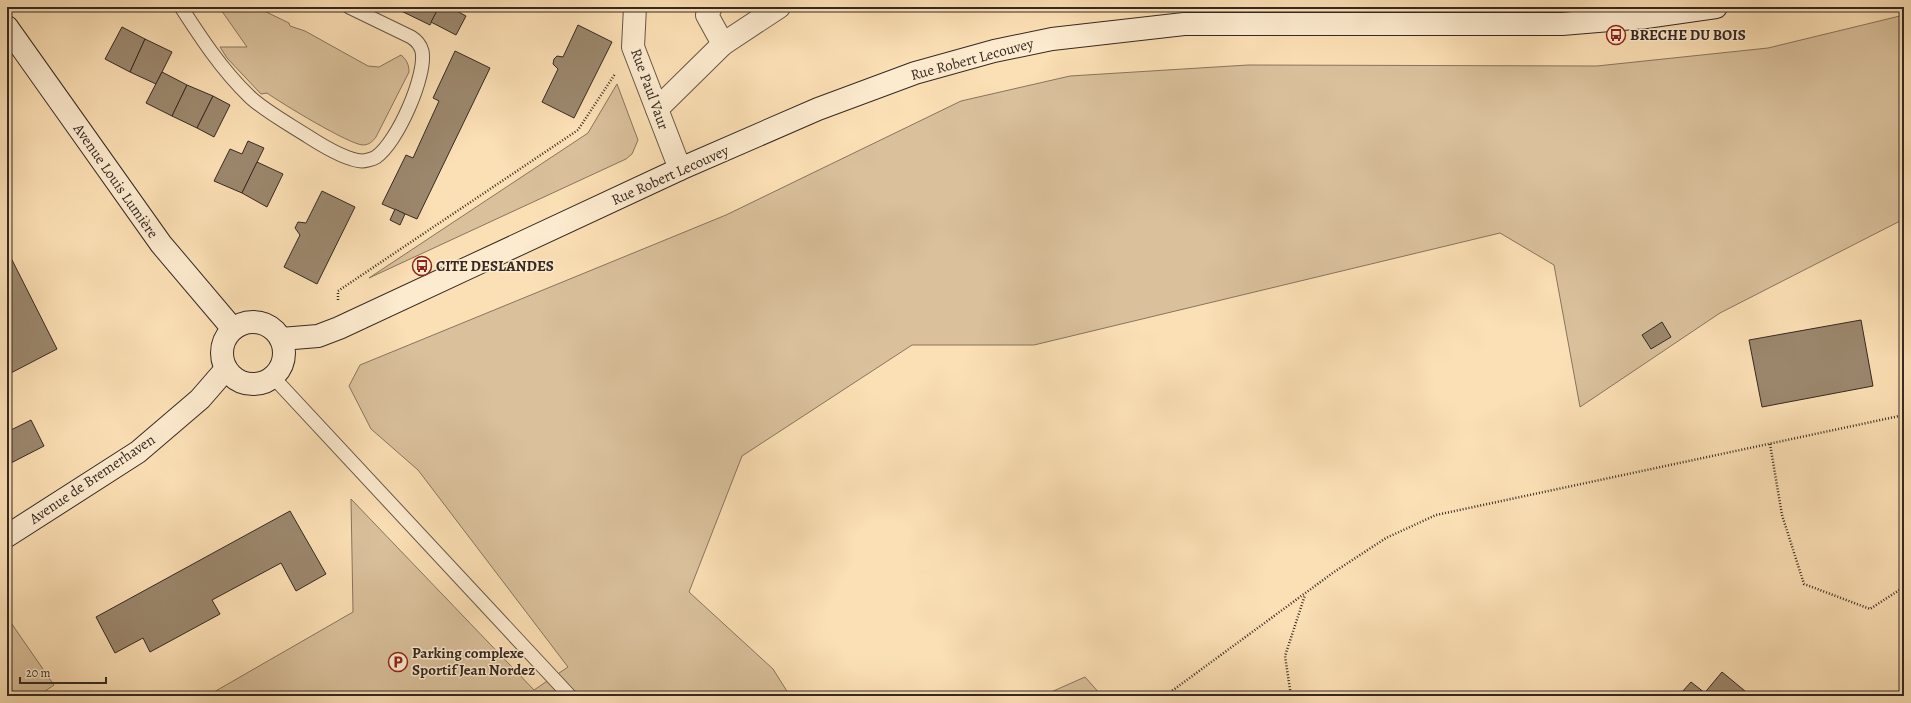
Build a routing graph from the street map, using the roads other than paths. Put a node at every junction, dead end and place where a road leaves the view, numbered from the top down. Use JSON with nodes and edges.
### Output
{"nodes":[{"id":1,"x":181,"y":7,"type":"edge"},
{"id":2,"x":349,"y":7,"type":"edge"},
{"id":3,"x":635,"y":7,"type":"edge"},
{"id":4,"x":711,"y":7,"type":"edge"},
{"id":5,"x":779,"y":7,"type":"edge"},
{"id":6,"x":1716,"y":7,"type":"edge"},
{"id":7,"x":1646,"y":12,"type":"edge"},
{"id":8,"x":7,"y":27,"type":"edge"},
{"id":9,"x":723,"y":44,"type":"junction"},
{"id":10,"x":657,"y":109,"type":"junction"},
{"id":11,"x":680,"y":169,"type":"junction"},
{"id":12,"x":233,"y":329,"type":"junction"},
{"id":13,"x":281,"y":339,"type":"junction"},
{"id":14,"x":226,"y":369,"type":"junction"},
{"id":15,"x":273,"y":377,"type":"junction"},
{"id":16,"x":7,"y":536,"type":"edge"},
{"id":17,"x":570,"y":696,"type":"edge"}],
"edges":[{"from":1,"to":2,"type":"lane"},
{"from":3,"to":10,"type":"street","name":"Rue Paul Vaur"},
{"from":4,"to":9,"type":"street"},
{"from":5,"to":9,"type":"street"},
{"from":6,"to":7,"type":"street","name":"Rue Robert Lecouvey"},
{"from":7,"to":11,"type":"street","name":"Rue Robert Lecouvey"},
{"from":8,"to":12,"type":"street","name":"Avenue Louis Lumière"},
{"from":9,"to":10,"type":"street"},
{"from":10,"to":11,"type":"street","name":"Rue Paul Vaur"},
{"from":11,"to":13,"type":"street","name":"Rue Robert Lecouvey"},
{"from":12,"to":13,"type":"street"},
{"from":12,"to":14,"type":"street"},
{"from":13,"to":15,"type":"street"},
{"from":14,"to":15,"type":"street"},
{"from":14,"to":16,"type":"street","name":"Avenue de Bremerhaven"},
{"from":15,"to":17,"type":"lane"}]}
